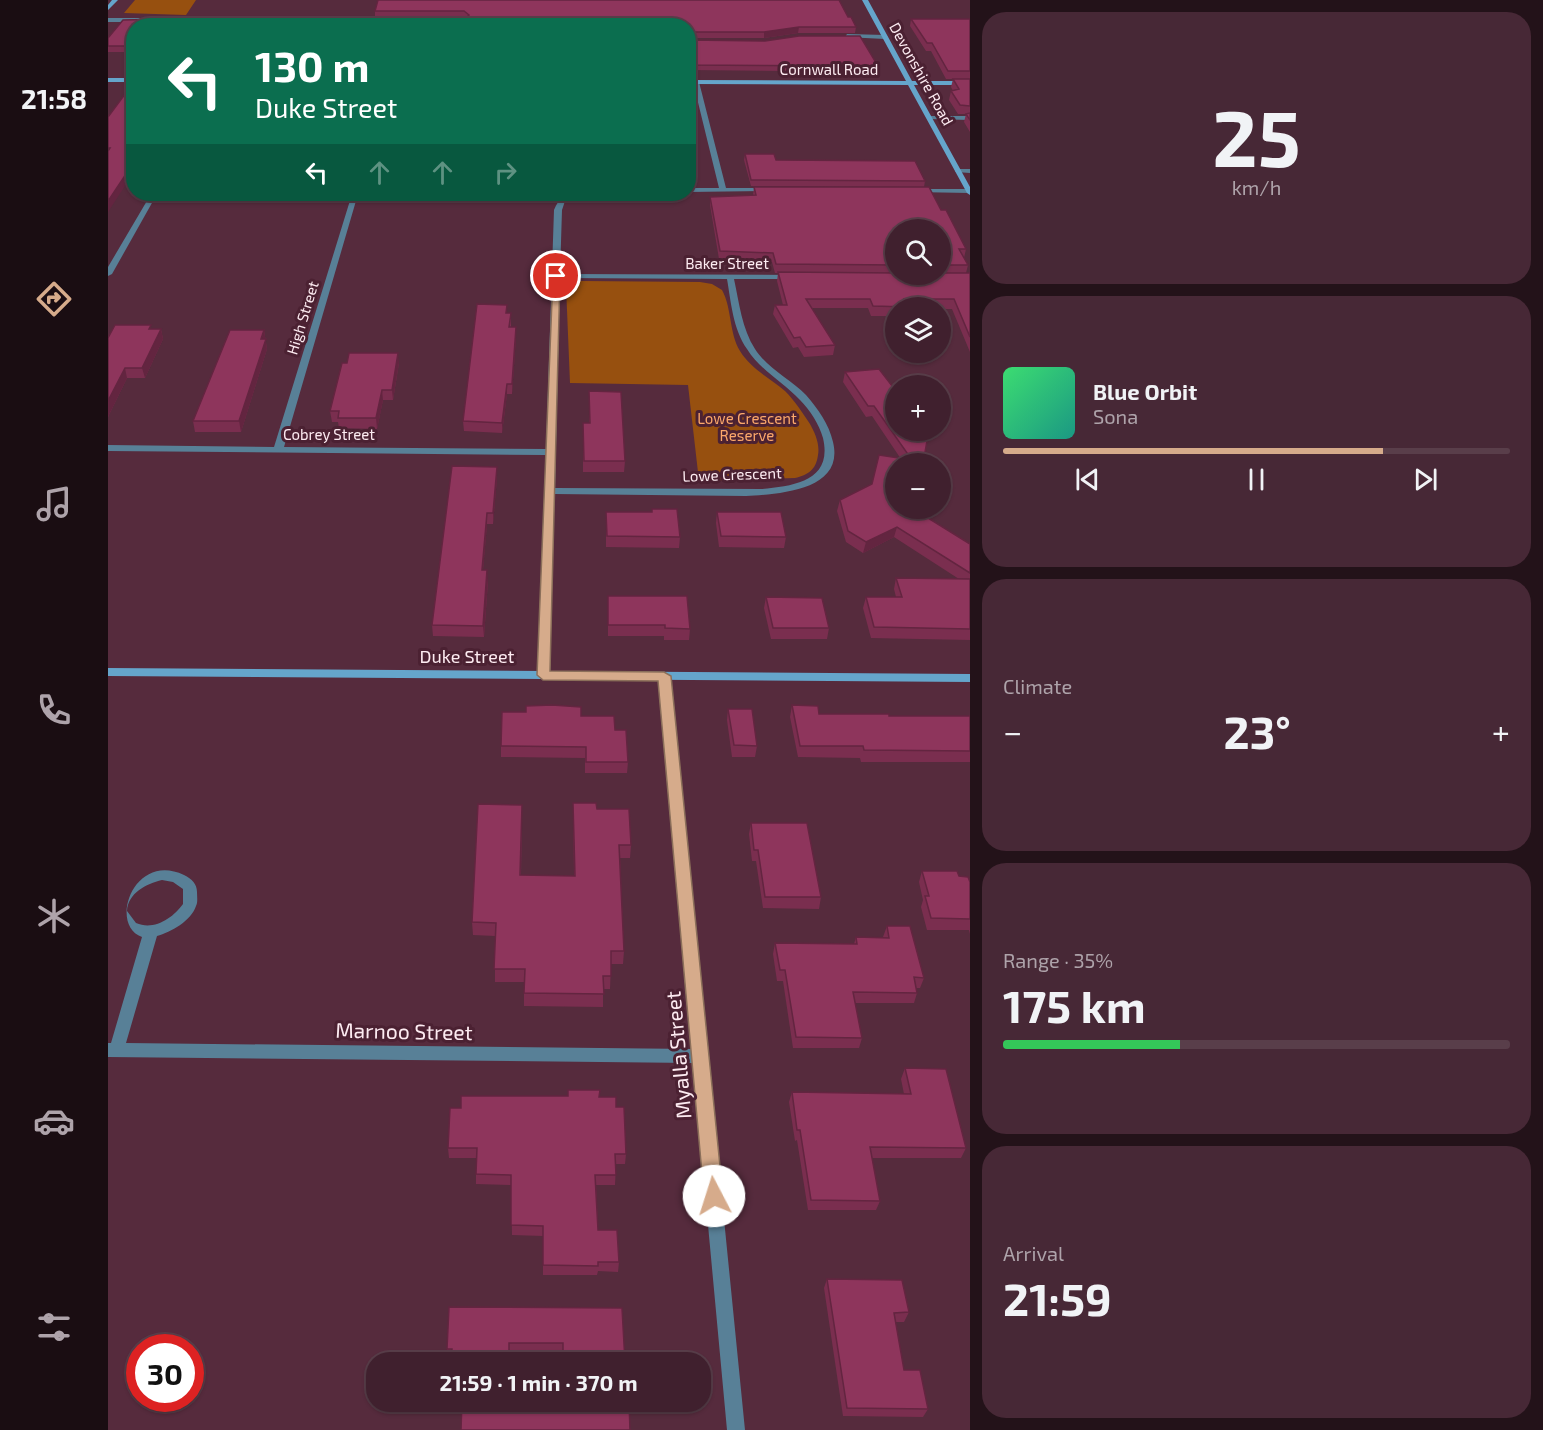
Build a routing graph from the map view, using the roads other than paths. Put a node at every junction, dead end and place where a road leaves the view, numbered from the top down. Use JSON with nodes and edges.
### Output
{"nodes":[{"id":1,"x":115,"y":0,"type":"edge"},
{"id":2,"x":865,"y":0,"type":"edge"},
{"id":3,"x":108,"y":8,"type":"edge"},
{"id":4,"x":108,"y":20,"type":"edge"},
{"id":5,"x":126,"y":20,"type":"edge"},
{"id":6,"x":844,"y":36,"type":"edge"},
{"id":7,"x":885,"y":36,"type":"junction"},
{"id":8,"x":108,"y":80,"type":"edge"},
{"id":9,"x":126,"y":80,"type":"edge"},
{"id":10,"x":696,"y":82,"type":"edge"},
{"id":11,"x":909,"y":83,"type":"junction"},
{"id":12,"x":970,"y":83,"type":"edge"},
{"id":13,"x":696,"y":96,"type":"edge"},
{"id":14,"x":930,"y":118,"type":"junction"},
{"id":15,"x":970,"y":118,"type":"edge"},
{"id":16,"x":958,"y":171,"type":"junction"},
{"id":17,"x":970,"y":171,"type":"edge"},
{"id":18,"x":696,"y":190,"type":"edge"},
{"id":19,"x":723,"y":190,"type":"junction"},
{"id":20,"x":781,"y":190,"type":"edge"},
{"id":21,"x":909,"y":191,"type":"edge"},
{"id":22,"x":970,"y":192,"type":"edge"},
{"id":23,"x":150,"y":201,"type":"edge"},
{"id":24,"x":353,"y":201,"type":"edge"},
{"id":25,"x":562,"y":201,"type":"edge"},
{"id":26,"x":108,"y":274,"type":"edge"},
{"id":27,"x":556,"y":276,"type":"junction"},
{"id":28,"x":730,"y":277,"type":"junction"},
{"id":29,"x":802,"y":277,"type":"edge"},
{"id":30,"x":108,"y":448,"type":"edge"},
{"id":31,"x":278,"y":450,"type":"junction"},
{"id":32,"x":549,"y":452,"type":"junction"},
{"id":33,"x":549,"y":491,"type":"junction"},
{"id":34,"x":108,"y":672,"type":"edge"},
{"id":35,"x":543,"y":675,"type":"junction"},
{"id":36,"x":664,"y":676,"type":"junction"},
{"id":37,"x":970,"y":678,"type":"edge"},
{"id":38,"x":151,"y":931,"type":"junction"},
{"id":39,"x":113,"y":1050,"type":"edge"},
{"id":40,"x":700,"y":1056,"type":"junction"},
{"id":41,"x":736,"y":1430,"type":"edge"}],
"edges":[{"from":1,"to":3,"type":"street"},
{"from":2,"to":7,"type":"street","name":"Devonshire Road"},
{"from":4,"to":5,"type":"street"},
{"from":6,"to":7,"type":"street"},
{"from":7,"to":11,"type":"street","name":"Devonshire Road"},
{"from":8,"to":9,"type":"street"},
{"from":10,"to":11,"type":"street","name":"Cornwall Road"},
{"from":11,"to":12,"type":"street","name":"Cornwall Road"},
{"from":11,"to":14,"type":"street","name":"Devonshire Road"},
{"from":13,"to":19,"type":"street"},
{"from":14,"to":15,"type":"street"},
{"from":14,"to":16,"type":"street","name":"Devonshire Road"},
{"from":16,"to":17,"type":"street"},
{"from":16,"to":22,"type":"street","name":"Devonshire Road"},
{"from":18,"to":19,"type":"street"},
{"from":19,"to":20,"type":"street"},
{"from":21,"to":22,"type":"street"},
{"from":23,"to":26,"type":"street"},
{"from":24,"to":31,"type":"street","name":"High Street"},
{"from":25,"to":27,"type":"street"},
{"from":27,"to":28,"type":"street","name":"Baker Street"},
{"from":27,"to":32,"type":"street"},
{"from":28,"to":29,"type":"street","name":"Baker Street"},
{"from":28,"to":33,"type":"street","name":"Lowe Crescent"},
{"from":30,"to":31,"type":"street","name":"Cobrey Street"},
{"from":31,"to":32,"type":"street","name":"Cobrey Street"},
{"from":32,"to":33,"type":"street"},
{"from":33,"to":35,"type":"street"},
{"from":34,"to":35,"type":"street","name":"Duke Street"},
{"from":35,"to":36,"type":"street","name":"Duke Street"},
{"from":36,"to":37,"type":"street","name":"Duke Street"},
{"from":36,"to":40,"type":"street","name":"Myalla Street"},
{"from":38,"to":38,"type":"street"},
{"from":38,"to":39,"type":"street"},
{"from":39,"to":40,"type":"street","name":"Marnoo Street"},
{"from":40,"to":41,"type":"street","name":"Myalla Street"}]}
